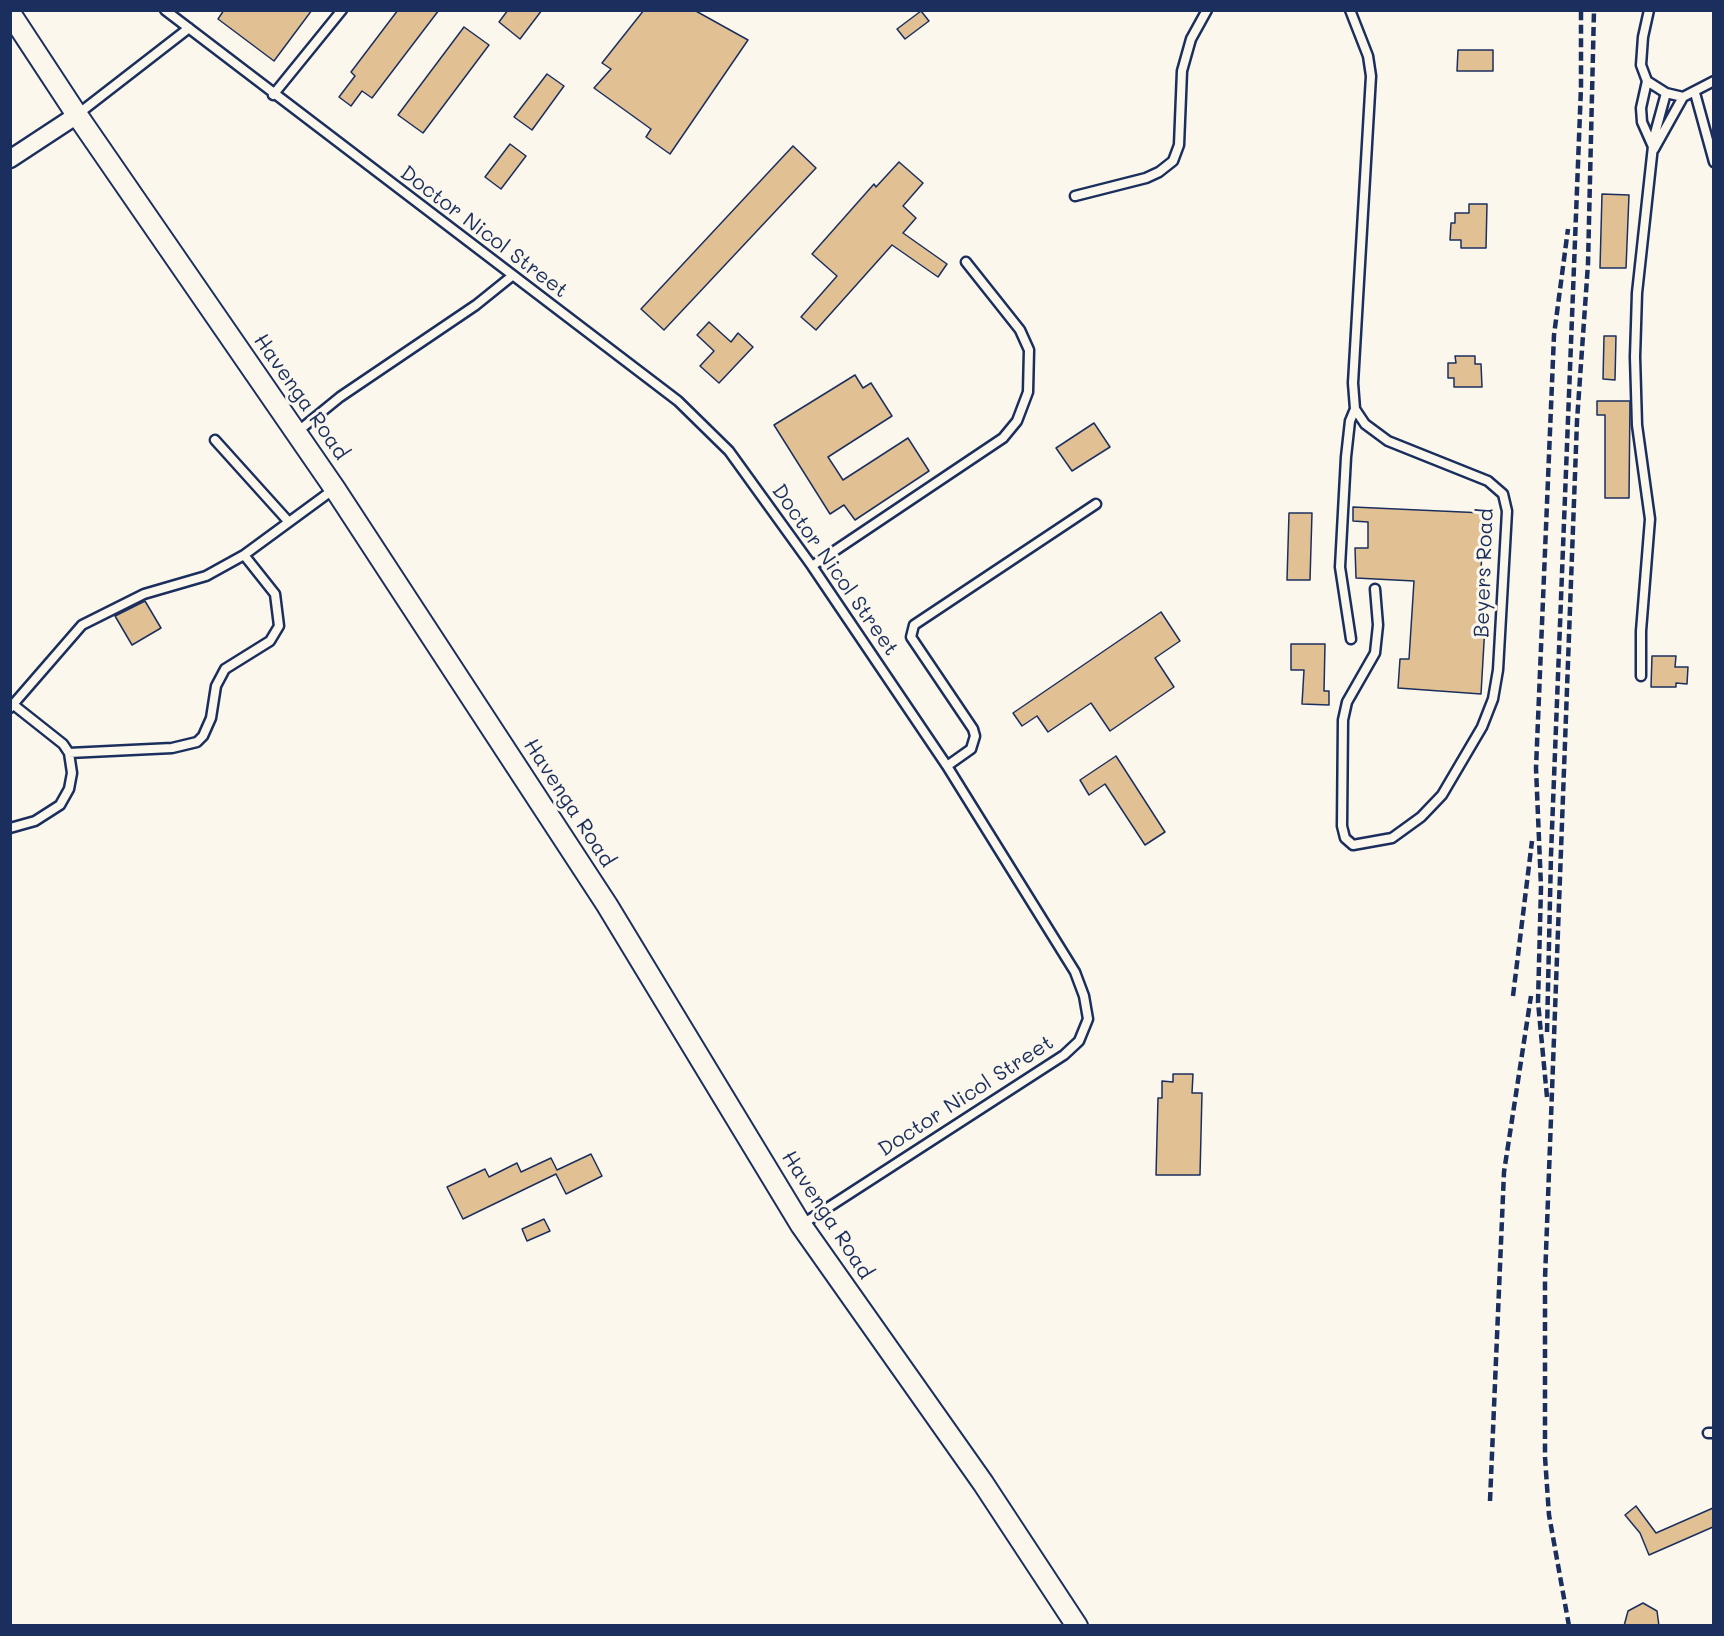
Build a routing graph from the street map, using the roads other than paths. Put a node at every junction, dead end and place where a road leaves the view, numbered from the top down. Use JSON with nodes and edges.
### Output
{"nodes":[{"id":1,"x":165,"y":10,"type":"edge"},
{"id":2,"x":342,"y":10,"type":"edge"},
{"id":3,"x":1207,"y":10,"type":"edge"},
{"id":4,"x":1350,"y":10,"type":"edge"},
{"id":5,"x":1649,"y":10,"type":"edge"},
{"id":6,"x":10,"y":13,"type":"edge"},
{"id":7,"x":189,"y":28,"type":"junction"},
{"id":8,"x":1647,"y":81,"type":"junction"},
{"id":9,"x":1713,"y":81,"type":"edge"},
{"id":10,"x":1666,"y":93,"type":"junction"},
{"id":11,"x":1695,"y":93,"type":"junction"},
{"id":12,"x":273,"y":94,"type":"junction"},
{"id":13,"x":1683,"y":97,"type":"junction"},
{"id":14,"x":76,"y":115,"type":"junction"},
{"id":15,"x":1654,"y":149,"type":"junction"},
{"id":16,"x":10,"y":159,"type":"edge"},
{"id":17,"x":1713,"y":162,"type":"edge"},
{"id":18,"x":1075,"y":196,"type":"dead end"},
{"id":19,"x":966,"y":262,"type":"dead end"},
{"id":20,"x":512,"y":276,"type":"junction"},
{"id":21,"x":1355,"y":409,"type":"junction"},
{"id":22,"x":296,"y":433,"type":"junction"},
{"id":23,"x":215,"y":440,"type":"dead end"},
{"id":24,"x":335,"y":489,"type":"junction"},
{"id":25,"x":1096,"y":504,"type":"dead end"},
{"id":26,"x":288,"y":521,"type":"junction"},
{"id":27,"x":243,"y":555,"type":"junction"},
{"id":28,"x":812,"y":566,"type":"junction"},
{"id":29,"x":1375,"y":589,"type":"dead end"},
{"id":30,"x":1351,"y":639,"type":"dead end"},
{"id":31,"x":1641,"y":676,"type":"dead end"},
{"id":32,"x":13,"y":707,"type":"edge"},
{"id":33,"x":69,"y":753,"type":"junction"},
{"id":34,"x":947,"y":766,"type":"junction"},
{"id":35,"x":10,"y":828,"type":"edge"},
{"id":36,"x":801,"y":1225,"type":"junction"},
{"id":37,"x":1077,"y":1626,"type":"edge"}],
"edges":[{"from":1,"to":7,"type":"lane","name":"Doctor Nicol Street"},
{"from":2,"to":12,"type":"lane"},
{"from":3,"to":18,"type":"lane"},
{"from":4,"to":21,"type":"lane"},
{"from":5,"to":8,"type":"lane"},
{"from":6,"to":14,"type":"street","name":"Havenga Road"},
{"from":7,"to":12,"type":"lane","name":"Doctor Nicol Street"},
{"from":7,"to":14,"type":"lane"},
{"from":8,"to":10,"type":"lane"},
{"from":8,"to":15,"type":"lane"},
{"from":9,"to":11,"type":"lane"},
{"from":10,"to":13,"type":"lane"},
{"from":10,"to":15,"type":"lane"},
{"from":11,"to":13,"type":"lane"},
{"from":11,"to":17,"type":"lane"},
{"from":12,"to":20,"type":"lane","name":"Doctor Nicol Street"},
{"from":13,"to":15,"type":"lane"},
{"from":14,"to":16,"type":"street"},
{"from":14,"to":22,"type":"street","name":"Havenga Road"},
{"from":15,"to":31,"type":"lane"},
{"from":19,"to":28,"type":"lane"},
{"from":20,"to":22,"type":"lane"},
{"from":20,"to":28,"type":"lane","name":"Doctor Nicol Street"},
{"from":21,"to":29,"type":"lane","name":"Beyers Road"},
{"from":21,"to":30,"type":"lane"},
{"from":22,"to":24,"type":"street","name":"Havenga Road"},
{"from":23,"to":26,"type":"lane"},
{"from":24,"to":26,"type":"lane"},
{"from":24,"to":36,"type":"street","name":"Havenga Road"},
{"from":25,"to":34,"type":"lane"},
{"from":26,"to":27,"type":"lane"},
{"from":27,"to":32,"type":"lane"},
{"from":27,"to":33,"type":"lane"},
{"from":28,"to":34,"type":"lane","name":"Doctor Nicol Street"},
{"from":32,"to":33,"type":"lane"},
{"from":33,"to":35,"type":"lane"},
{"from":34,"to":36,"type":"lane","name":"Doctor Nicol Street"},
{"from":36,"to":37,"type":"street","name":"Havenga Road"}]}
